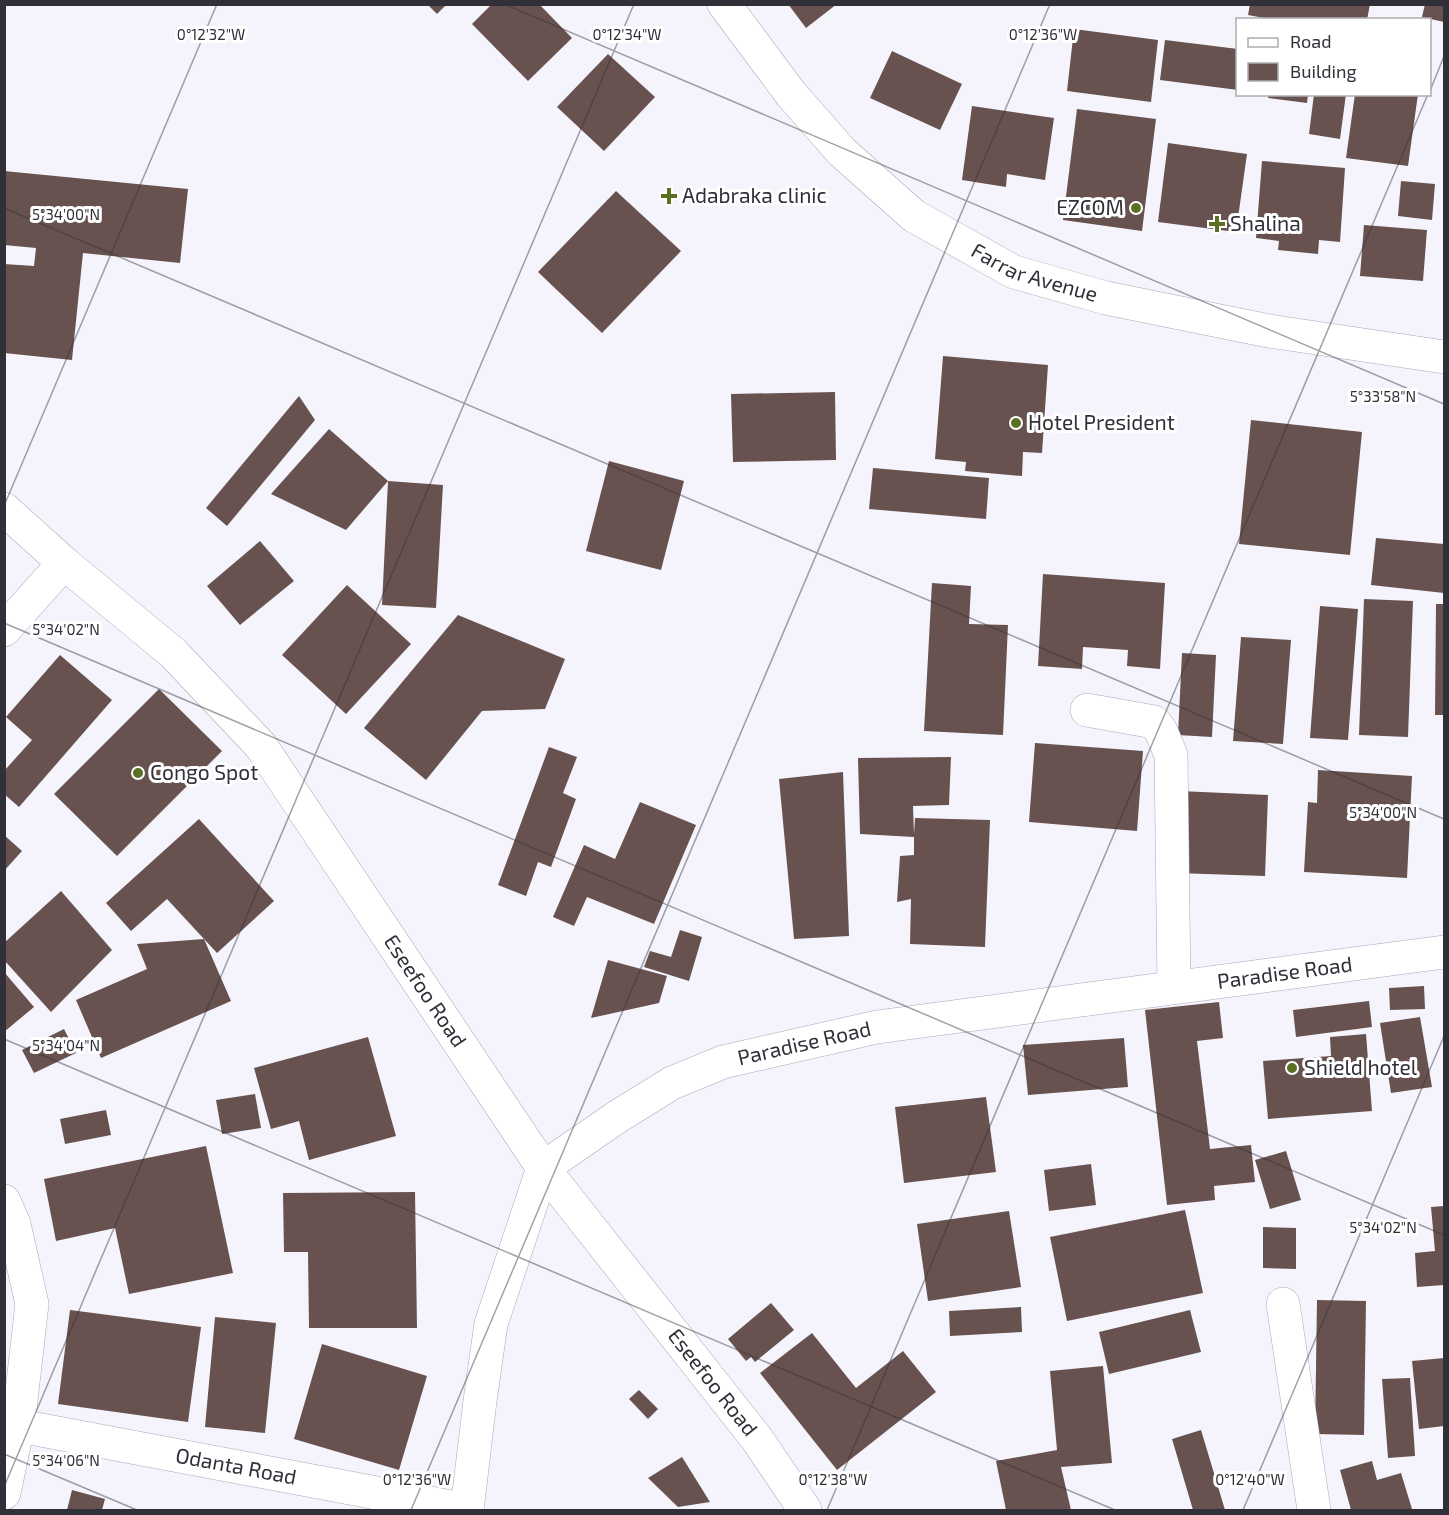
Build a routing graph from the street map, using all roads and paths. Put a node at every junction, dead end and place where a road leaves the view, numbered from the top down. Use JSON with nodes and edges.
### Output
{"nodes":[{"id":1,"x":724,"y":4,"type":"edge"},
{"id":2,"x":1444,"y":357,"type":"edge"},
{"id":3,"x":4,"y":508,"type":"edge"},
{"id":4,"x":64,"y":563,"type":"junction"},
{"id":5,"x":4,"y":630,"type":"edge"},
{"id":6,"x":1087,"y":710,"type":"dead end"},
{"id":7,"x":1444,"y":952,"type":"edge"},
{"id":8,"x":1174,"y":987,"type":"junction"},
{"id":9,"x":543,"y":1168,"type":"junction"},
{"id":10,"x":4,"y":1201,"type":"edge"},
{"id":11,"x":1283,"y":1304,"type":"dead end"},
{"id":12,"x":11,"y":1424,"type":"edge"},
{"id":13,"x":4,"y":1493,"type":"edge"},
{"id":14,"x":467,"y":1510,"type":"edge"},
{"id":15,"x":805,"y":1510,"type":"edge"},
{"id":16,"x":1314,"y":1510,"type":"edge"}],
"edges":[{"from":1,"to":2,"type":"street","name":"Farrar Avenue"},
{"from":3,"to":4,"type":"street","name":"Eseefoo Road"},
{"from":4,"to":5,"type":"street"},
{"from":4,"to":9,"type":"street","name":"Eseefoo Road"},
{"from":6,"to":8,"type":"street"},
{"from":7,"to":8,"type":"street","name":"Paradise Road"},
{"from":8,"to":9,"type":"street","name":"Paradise Road"},
{"from":9,"to":14,"type":"street"},
{"from":9,"to":15,"type":"street","name":"Eseefoo Road"},
{"from":10,"to":12,"type":"street"},
{"from":11,"to":16,"type":"street"},
{"from":12,"to":13,"type":"street"},
{"from":12,"to":14,"type":"street","name":"Odanta Road"}]}
